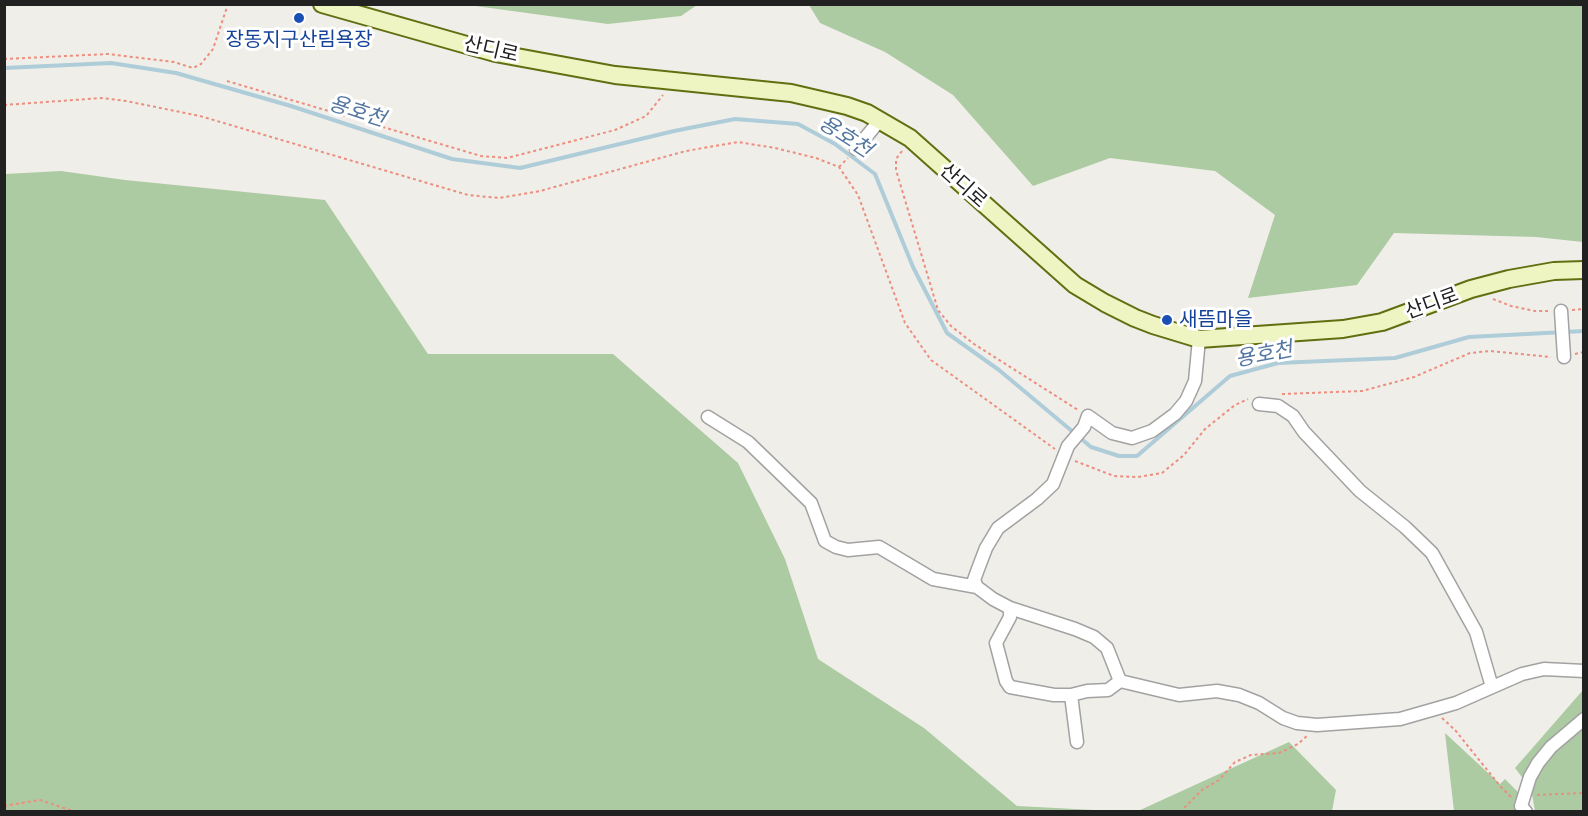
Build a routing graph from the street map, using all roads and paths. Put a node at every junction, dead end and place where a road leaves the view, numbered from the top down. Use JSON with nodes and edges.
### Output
{"nodes":[{"id":1,"x":228,"y":4,"type":"edge"},
{"id":2,"x":322,"y":4,"type":"edge"},
{"id":3,"x":4,"y":59,"type":"edge"},
{"id":4,"x":227,"y":81,"type":"dead end"},
{"id":5,"x":674,"y":81,"type":"junction"},
{"id":6,"x":4,"y":105,"type":"edge"},
{"id":7,"x":880,"y":120,"type":"junction"},
{"id":8,"x":910,"y":138,"type":"junction"},
{"id":9,"x":856,"y":149,"type":"dead end"},
{"id":10,"x":844,"y":163,"type":"dead end"},
{"id":11,"x":839,"y":167,"type":"junction"},
{"id":12,"x":1584,"y":270,"type":"edge"},
{"id":13,"x":1471,"y":289,"type":"junction"},
{"id":14,"x":1584,"y":309,"type":"edge"},
{"id":15,"x":1560,"y":315,"type":"junction"},
{"id":16,"x":1199,"y":339,"type":"junction"},
{"id":17,"x":1584,"y":352,"type":"edge"},
{"id":18,"x":1563,"y":357,"type":"junction"},
{"id":19,"x":1282,"y":394,"type":"dead end"},
{"id":20,"x":1255,"y":401,"type":"joint"},
{"id":21,"x":708,"y":417,"type":"dead end"},
{"id":22,"x":1086,"y":422,"type":"junction"},
{"id":23,"x":1066,"y":451,"type":"junction"},
{"id":24,"x":977,"y":587,"type":"junction"},
{"id":25,"x":1010,"y":608,"type":"junction"},
{"id":26,"x":1584,"y":671,"type":"edge"},
{"id":27,"x":1120,"y":681,"type":"junction"},
{"id":28,"x":1492,"y":687,"type":"junction"},
{"id":29,"x":1071,"y":695,"type":"junction"},
{"id":30,"x":1433,"y":711,"type":"junction"},
{"id":31,"x":1584,"y":719,"type":"edge"},
{"id":32,"x":1315,"y":725,"type":"junction"},
{"id":33,"x":1077,"y":742,"type":"dead end"},
{"id":34,"x":1584,"y":793,"type":"edge"},
{"id":35,"x":4,"y":806,"type":"edge"},
{"id":36,"x":1524,"y":809,"type":"edge"},
{"id":37,"x":76,"y":812,"type":"edge"},
{"id":38,"x":1180,"y":812,"type":"edge"}],
"edges":[{"from":1,"to":3,"type":"path"},
{"from":2,"to":5,"type":"street","name":"산디로"},
{"from":4,"to":5,"type":"path"},
{"from":5,"to":7,"type":"street","name":"산디로"},
{"from":6,"to":11,"type":"path"},
{"from":7,"to":8,"type":"street","name":"산디로"},
{"from":7,"to":9,"type":"street"},
{"from":8,"to":16,"type":"street","name":"산디로"},
{"from":8,"to":22,"type":"path"},
{"from":10,"to":11,"type":"path"},
{"from":11,"to":23,"type":"path"},
{"from":12,"to":13,"type":"street","name":"산디로"},
{"from":13,"to":15,"type":"path"},
{"from":13,"to":16,"type":"street","name":"산디로"},
{"from":14,"to":15,"type":"path"},
{"from":15,"to":18,"type":"street"},
{"from":16,"to":22,"type":"street"},
{"from":17,"to":18,"type":"path"},
{"from":18,"to":19,"type":"path"},
{"from":20,"to":23,"type":"path"},
{"from":20,"to":28,"type":"street"},
{"from":21,"to":24,"type":"street"},
{"from":22,"to":23,"type":"street"},
{"from":23,"to":24,"type":"street"},
{"from":24,"to":25,"type":"street"},
{"from":25,"to":27,"type":"street"},
{"from":25,"to":29,"type":"street"},
{"from":26,"to":28,"type":"street"},
{"from":27,"to":29,"type":"street"},
{"from":27,"to":32,"type":"street"},
{"from":28,"to":30,"type":"street"},
{"from":29,"to":33,"type":"street"},
{"from":30,"to":32,"type":"street"},
{"from":30,"to":36,"type":"path"},
{"from":31,"to":36,"type":"street"},
{"from":32,"to":38,"type":"path"},
{"from":34,"to":36,"type":"path"},
{"from":35,"to":37,"type":"path"}]}
